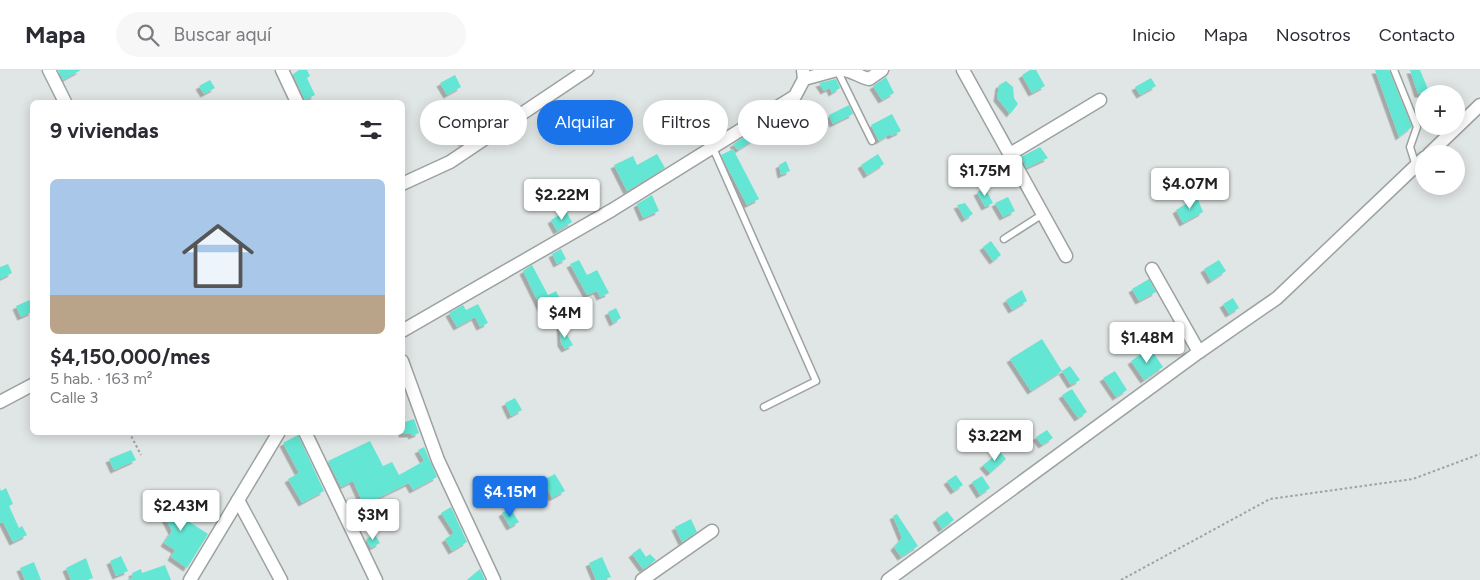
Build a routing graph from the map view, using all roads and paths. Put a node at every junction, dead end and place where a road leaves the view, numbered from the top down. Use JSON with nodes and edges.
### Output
{"nodes":[{"id":1,"x":49,"y":70,"type":"edge"},
{"id":2,"x":282,"y":70,"type":"edge"},
{"id":3,"x":587,"y":70,"type":"edge"},
{"id":4,"x":837,"y":70,"type":"edge"},
{"id":5,"x":842,"y":70,"type":"edge"},
{"id":6,"x":882,"y":70,"type":"edge"},
{"id":7,"x":962,"y":70,"type":"edge"},
{"id":8,"x":1394,"y":70,"type":"edge"},
{"id":9,"x":804,"y":75,"type":"edge"},
{"id":10,"x":64,"y":100,"type":"edge"},
{"id":11,"x":296,"y":100,"type":"edge"},
{"id":12,"x":1100,"y":100,"type":"dead end"},
{"id":13,"x":1480,"y":105,"type":"edge"},
{"id":14,"x":872,"y":141,"type":"dead end"},
{"id":15,"x":1438,"y":145,"type":"edge"},
{"id":16,"x":713,"y":148,"type":"junction"},
{"id":17,"x":1010,"y":154,"type":"junction"},
{"id":18,"x":1415,"y":154,"type":"edge"},
{"id":19,"x":1415,"y":167,"type":"edge"},
{"id":20,"x":405,"y":183,"type":"edge"},
{"id":21,"x":1043,"y":214,"type":"junction"},
{"id":22,"x":1004,"y":239,"type":"dead end"},
{"id":23,"x":1066,"y":256,"type":"dead end"},
{"id":24,"x":1152,"y":269,"type":"dead end"},
{"id":25,"x":405,"y":330,"type":"edge"},
{"id":26,"x":1199,"y":352,"type":"junction"},
{"id":27,"x":405,"y":369,"type":"edge"},
{"id":28,"x":30,"y":386,"type":"edge"},
{"id":29,"x":0,"y":402,"type":"edge"},
{"id":30,"x":764,"y":407,"type":"dead end"},
{"id":31,"x":130,"y":435,"type":"edge"},
{"id":32,"x":277,"y":435,"type":"edge"},
{"id":33,"x":306,"y":435,"type":"edge"},
{"id":34,"x":1480,"y":454,"type":"edge"},
{"id":35,"x":140,"y":455,"type":"dead end"},
{"id":36,"x":238,"y":500,"type":"junction"},
{"id":37,"x":712,"y":531,"type":"dead end"},
{"id":38,"x":190,"y":580,"type":"edge"},
{"id":39,"x":281,"y":580,"type":"edge"},
{"id":40,"x":376,"y":580,"type":"edge"},
{"id":41,"x":494,"y":580,"type":"edge"},
{"id":42,"x":642,"y":580,"type":"edge"},
{"id":43,"x":888,"y":580,"type":"edge"},
{"id":44,"x":1121,"y":580,"type":"edge"}],
"edges":[{"from":1,"to":10,"type":"street"},
{"from":2,"to":11,"type":"street"},
{"from":3,"to":20,"type":"street"},
{"from":4,"to":9,"type":"street"},
{"from":4,"to":14,"type":"lane"},
{"from":5,"to":6,"type":"street"},
{"from":7,"to":17,"type":"street"},
{"from":8,"to":18,"type":"lane"},
{"from":9,"to":16,"type":"street"},
{"from":12,"to":17,"type":"street"},
{"from":13,"to":15,"type":"street"},
{"from":16,"to":25,"type":"street"},
{"from":16,"to":30,"type":"lane"},
{"from":17,"to":21,"type":"street"},
{"from":19,"to":26,"type":"street"},
{"from":21,"to":22,"type":"lane"},
{"from":21,"to":23,"type":"street"},
{"from":24,"to":26,"type":"street"},
{"from":26,"to":43,"type":"street"},
{"from":27,"to":41,"type":"street"},
{"from":28,"to":29,"type":"street"},
{"from":31,"to":35,"type":"path"},
{"from":32,"to":36,"type":"street"},
{"from":33,"to":40,"type":"street"},
{"from":34,"to":44,"type":"path"},
{"from":36,"to":38,"type":"street"},
{"from":36,"to":39,"type":"street"},
{"from":37,"to":42,"type":"street"}]}
